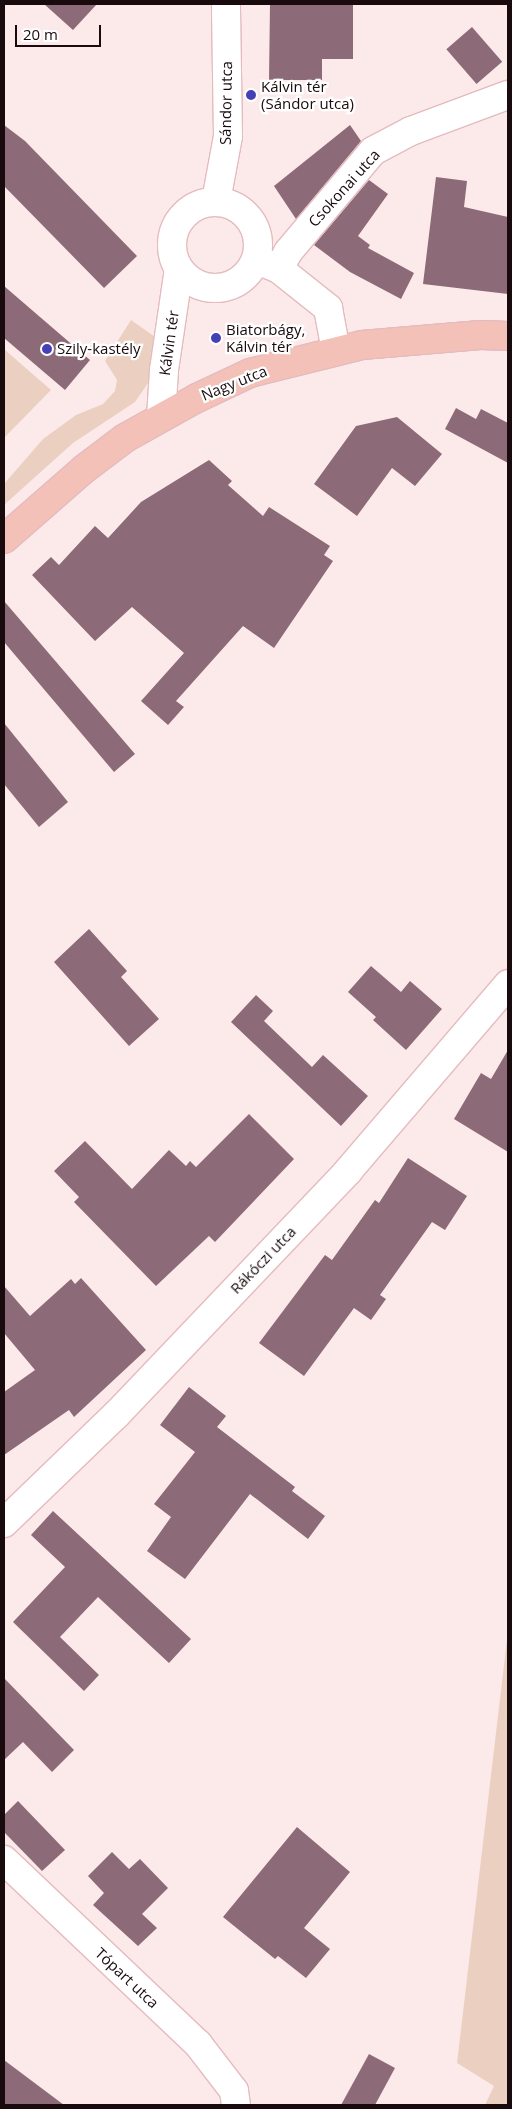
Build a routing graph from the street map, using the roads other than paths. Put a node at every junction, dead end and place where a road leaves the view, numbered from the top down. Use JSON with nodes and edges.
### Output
{"nodes":[{"id":1,"x":226,"y":4,"type":"edge"},
{"id":2,"x":508,"y":95,"type":"edge"},
{"id":3,"x":216,"y":201,"type":"junction"},
{"id":4,"x":268,"y":264,"type":"junction"},
{"id":5,"x":179,"y":269,"type":"junction"},
{"id":6,"x":508,"y":336,"type":"edge"},
{"id":7,"x":336,"y":351,"type":"junction"},
{"id":8,"x":161,"y":417,"type":"junction"},
{"id":9,"x":4,"y":539,"type":"edge"},
{"id":10,"x":508,"y":984,"type":"edge"},
{"id":11,"x":4,"y":1523,"type":"edge"},
{"id":12,"x":4,"y":1860,"type":"edge"},
{"id":13,"x":236,"y":2105,"type":"edge"}],
"edges":[{"from":1,"to":3,"type":"street","name":"Sándor utca"},
{"from":2,"to":4,"type":"street","name":"Csokonai utca"},
{"from":3,"to":4,"type":"street"},
{"from":3,"to":5,"type":"street"},
{"from":4,"to":5,"type":"street"},
{"from":4,"to":7,"type":"street"},
{"from":5,"to":8,"type":"street","name":"Kálvin tér"},
{"from":6,"to":7,"type":"main road","name":"Nagy utca"},
{"from":7,"to":8,"type":"main road","name":"Nagy utca"},
{"from":8,"to":9,"type":"main road","name":"Nagy utca"},
{"from":10,"to":11,"type":"street","name":"Rákóczi utca"},
{"from":12,"to":13,"type":"street","name":"Tópart utca"}]}
